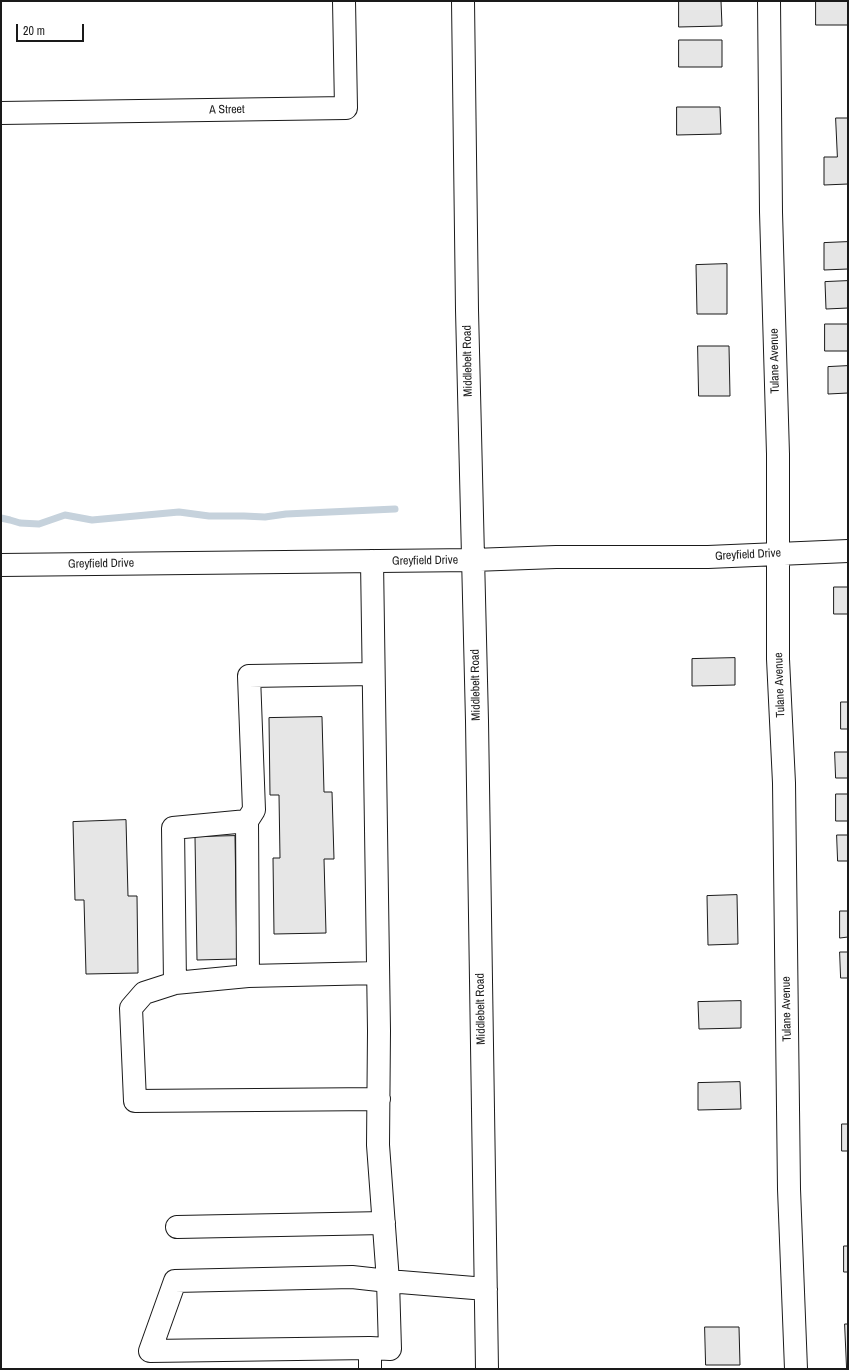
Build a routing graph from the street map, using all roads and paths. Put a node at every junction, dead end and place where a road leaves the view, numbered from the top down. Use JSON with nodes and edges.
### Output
{"nodes":[{"id":1,"x":344,"y":1,"type":"edge"},
{"id":2,"x":463,"y":1,"type":"edge"},
{"id":3,"x":769,"y":1,"type":"edge"},
{"id":4,"x":1,"y":113,"type":"edge"},
{"id":5,"x":848,"y":551,"type":"edge"},
{"id":6,"x":777,"y":554,"type":"junction"},
{"id":7,"x":473,"y":560,"type":"junction"},
{"id":8,"x":372,"y":561,"type":"junction"},
{"id":9,"x":1,"y":565,"type":"edge"},
{"id":10,"x":374,"y":674,"type":"junction"},
{"id":11,"x":247,"y":821,"type":"junction"},
{"id":12,"x":378,"y":973,"type":"junction"},
{"id":13,"x":248,"y":976,"type":"junction"},
{"id":14,"x":175,"y":983,"type":"junction"},
{"id":15,"x":378,"y":1099,"type":"junction"},
{"id":16,"x":384,"y":1223,"type":"junction"},
{"id":17,"x":177,"y":1227,"type":"dead end"},
{"id":18,"x":388,"y":1281,"type":"junction"},
{"id":19,"x":486,"y":1290,"type":"junction"},
{"id":20,"x":370,"y":1359,"type":"edge"},
{"id":21,"x":487,"y":1369,"type":"edge"},
{"id":22,"x":796,"y":1369,"type":"edge"}],
"edges":[{"from":1,"to":4,"type":"street","name":"A Street"},
{"from":2,"to":7,"type":"street","name":"Middlebelt Road"},
{"from":3,"to":6,"type":"street","name":"Tulane Avenue"},
{"from":5,"to":6,"type":"street","name":"Greyfield Drive"},
{"from":6,"to":7,"type":"street","name":"Greyfield Drive"},
{"from":6,"to":22,"type":"street","name":"Tulane Avenue"},
{"from":7,"to":8,"type":"street","name":"Greyfield Drive"},
{"from":7,"to":19,"type":"street","name":"Middlebelt Road"},
{"from":8,"to":9,"type":"street","name":"Greyfield Drive"},
{"from":8,"to":10,"type":"street"},
{"from":10,"to":11,"type":"street"},
{"from":10,"to":12,"type":"street"},
{"from":11,"to":13,"type":"street"},
{"from":11,"to":14,"type":"street"},
{"from":12,"to":13,"type":"street"},
{"from":12,"to":15,"type":"street"},
{"from":13,"to":14,"type":"street"},
{"from":14,"to":15,"type":"street"},
{"from":15,"to":16,"type":"street"},
{"from":16,"to":17,"type":"street"},
{"from":16,"to":18,"type":"street"},
{"from":18,"to":19,"type":"street"},
{"from":18,"to":20,"type":"street"},
{"from":18,"to":20,"type":"street"},
{"from":19,"to":21,"type":"street","name":"Middlebelt Road"}]}
